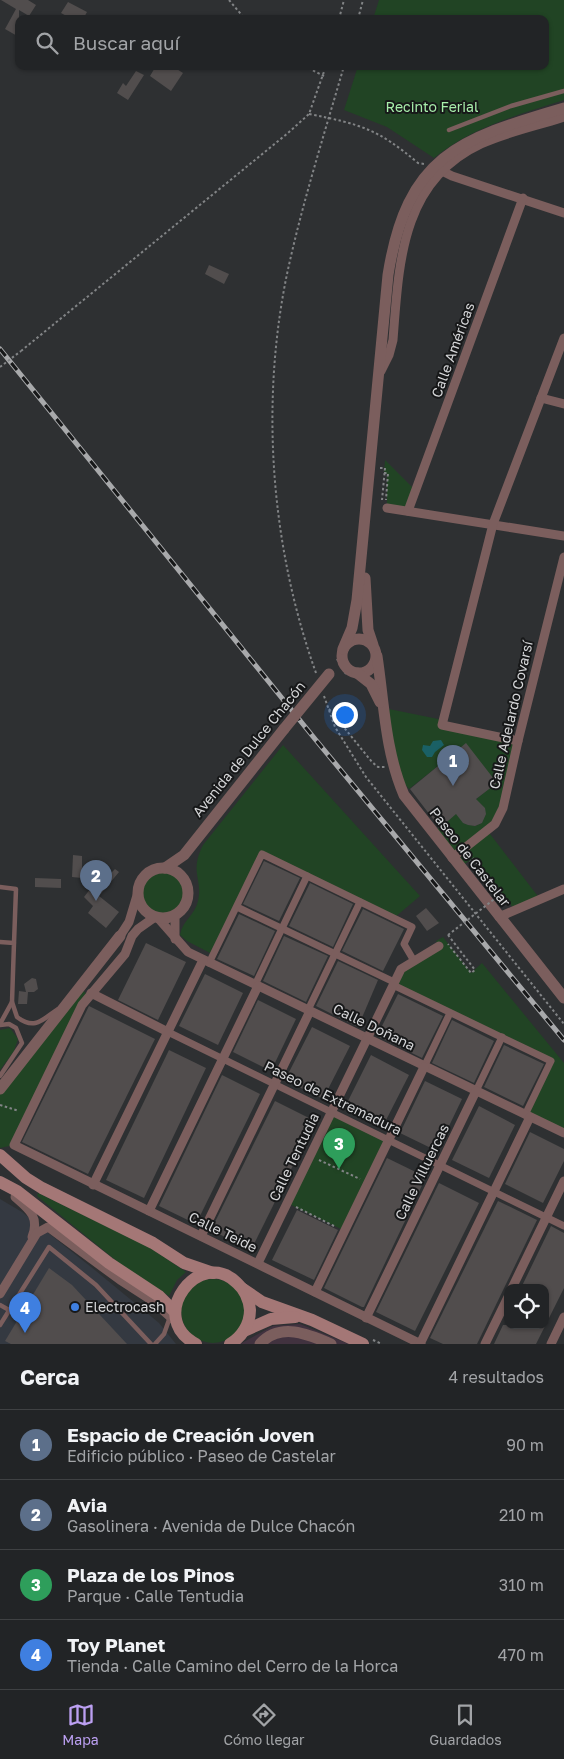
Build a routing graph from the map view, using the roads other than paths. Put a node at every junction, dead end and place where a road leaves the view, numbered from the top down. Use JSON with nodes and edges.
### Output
{"nodes":[{"id":1,"x":564,"y":91,"type":"edge"},
{"id":2,"x":564,"y":108,"type":"edge"},
{"id":3,"x":564,"y":117,"type":"edge"},
{"id":4,"x":449,"y":130,"type":"dead end"},
{"id":5,"x":438,"y":169,"type":"junction"},
{"id":6,"x":523,"y":198,"type":"junction"},
{"id":7,"x":564,"y":213,"type":"edge"},
{"id":8,"x":564,"y":338,"type":"edge"},
{"id":9,"x":541,"y":398,"type":"junction"},
{"id":10,"x":564,"y":404,"type":"edge"},
{"id":11,"x":385,"y":505,"type":"road end"},
{"id":12,"x":408,"y":511,"type":"junction"},
{"id":13,"x":493,"y":524,"type":"junction"},
{"id":14,"x":564,"y":536,"type":"edge"},
{"id":15,"x":362,"y":541,"type":"junction"},
{"id":16,"x":564,"y":557,"type":"edge"},
{"id":17,"x":375,"y":650,"type":"junction"},
{"id":18,"x":340,"y":655,"type":"junction"},
{"id":19,"x":354,"y":673,"type":"junction"},
{"id":20,"x":329,"y":674,"type":"junction"},
{"id":21,"x":385,"y":718,"type":"junction"},
{"id":22,"x":518,"y":741,"type":"junction"},
{"id":23,"x":193,"y":844,"type":"junction"},
{"id":24,"x":452,"y":858,"type":"junction"},
{"id":25,"x":165,"y":868,"type":"junction"},
{"id":26,"x":307,"y":876,"type":"junction"},
{"id":27,"x":184,"y":880,"type":"junction"},
{"id":28,"x":0,"y":886,"type":"edge"},
{"id":29,"x":564,"y":889,"type":"edge"},
{"id":30,"x":138,"y":892,"type":"junction"},
{"id":31,"x":360,"y":902,"type":"junction"},
{"id":32,"x":237,"y":907,"type":"junction"},
{"id":33,"x":175,"y":916,"type":"junction"},
{"id":34,"x":155,"y":917,"type":"junction"},
{"id":35,"x":498,"y":917,"type":"junction"},
{"id":36,"x":282,"y":928,"type":"junction"},
{"id":37,"x":120,"y":936,"type":"junction"},
{"id":38,"x":175,"y":940,"type":"junction"},
{"id":39,"x":0,"y":942,"type":"edge"},
{"id":40,"x":14,"y":943,"type":"junction"},
{"id":41,"x":439,"y":946,"type":"road end"},
{"id":42,"x":335,"y":954,"type":"junction"},
{"id":43,"x":414,"y":961,"type":"junction"},
{"id":44,"x":206,"y":962,"type":"junction"},
{"id":45,"x":394,"y":984,"type":"junction"},
{"id":46,"x":256,"y":986,"type":"junction"},
{"id":47,"x":79,"y":987,"type":"junction"},
{"id":48,"x":90,"y":995,"type":"junction"},
{"id":49,"x":564,"y":998,"type":"edge"},
{"id":50,"x":12,"y":1002,"type":"junction"},
{"id":51,"x":66,"y":1004,"type":"junction"},
{"id":52,"x":309,"y":1011,"type":"junction"},
{"id":53,"x":450,"y":1012,"type":"junction"},
{"id":54,"x":0,"y":1024,"type":"edge"},
{"id":55,"x":168,"y":1032,"type":"junction"},
{"id":56,"x":502,"y":1037,"type":"junction"},
{"id":57,"x":367,"y":1038,"type":"junction"},
{"id":58,"x":222,"y":1059,"type":"junction"},
{"id":59,"x":424,"y":1067,"type":"junction"},
{"id":60,"x":0,"y":1076,"type":"edge"},
{"id":61,"x":274,"y":1084,"type":"junction"},
{"id":62,"x":0,"y":1089,"type":"edge"},
{"id":63,"x":476,"y":1091,"type":"junction"},
{"id":64,"x":331,"y":1112,"type":"junction"},
{"id":65,"x":528,"y":1116,"type":"junction"},
{"id":66,"x":564,"y":1133,"type":"edge"},
{"id":67,"x":389,"y":1140,"type":"junction"},
{"id":68,"x":0,"y":1155,"type":"edge"},
{"id":69,"x":441,"y":1165,"type":"junction"},
{"id":70,"x":564,"y":1181,"type":"edge"},
{"id":71,"x":0,"y":1182,"type":"edge"},
{"id":72,"x":93,"y":1185,"type":"junction"},
{"id":73,"x":0,"y":1188,"type":"edge"},
{"id":74,"x":493,"y":1192,"type":"junction"},
{"id":75,"x":148,"y":1211,"type":"junction"},
{"id":76,"x":546,"y":1217,"type":"junction"},
{"id":77,"x":564,"y":1226,"type":"edge"},
{"id":78,"x":201,"y":1236,"type":"junction"},
{"id":79,"x":30,"y":1242,"type":"junction"},
{"id":80,"x":258,"y":1263,"type":"junction"},
{"id":81,"x":213,"y":1273,"type":"junction"},
{"id":82,"x":514,"y":1284,"type":"edge"},
{"id":83,"x":243,"y":1288,"type":"junction"},
{"id":84,"x":315,"y":1292,"type":"junction"},
{"id":85,"x":0,"y":1294,"type":"edge"},
{"id":86,"x":0,"y":1304,"type":"edge"},
{"id":87,"x":504,"y":1305,"type":"edge"},
{"id":88,"x":9,"y":1310,"type":"junction"},
{"id":89,"x":173,"y":1314,"type":"junction"},
{"id":90,"x":564,"y":1317,"type":"edge"},
{"id":91,"x":366,"y":1318,"type":"junction"},
{"id":92,"x":312,"y":1320,"type":"junction"},
{"id":93,"x":0,"y":1325,"type":"edge"},
{"id":94,"x":237,"y":1339,"type":"edge"},
{"id":95,"x":151,"y":1344,"type":"edge"},
{"id":96,"x":155,"y":1344,"type":"edge"},
{"id":97,"x":196,"y":1344,"type":"edge"},
{"id":98,"x":260,"y":1344,"type":"edge"},
{"id":99,"x":331,"y":1344,"type":"edge"},
{"id":100,"x":364,"y":1344,"type":"edge"},
{"id":101,"x":420,"y":1344,"type":"edge"},
{"id":102,"x":485,"y":1344,"type":"edge"},
{"id":103,"x":551,"y":1344,"type":"edge"}],
"edges":[{"from":1,"to":4,"type":"lane"},
{"from":2,"to":5,"type":"street"},
{"from":3,"to":5,"type":"street"},
{"from":5,"to":6,"type":"street"},
{"from":5,"to":15,"type":"street"},
{"from":6,"to":7,"type":"street"},
{"from":6,"to":12,"type":"street","name":"Calle Américas"},
{"from":8,"to":9,"type":"street"},
{"from":9,"to":10,"type":"street"},
{"from":9,"to":13,"type":"street"},
{"from":11,"to":12,"type":"street"},
{"from":12,"to":13,"type":"street"},
{"from":13,"to":14,"type":"street"},
{"from":13,"to":22,"type":"street"},
{"from":15,"to":17,"type":"street","name":"Paseo de Castelar"},
{"from":15,"to":18,"type":"street","name":"Avenida de Dulce Chacón"},
{"from":16,"to":22,"type":"street","name":"Calle Adelardo Covarsí"},
{"from":17,"to":18,"type":"street"},
{"from":17,"to":19,"type":"street"},
{"from":17,"to":21,"type":"street","name":"Paseo de Castelar"},
{"from":18,"to":19,"type":"street","name":"Paseo de Castelar"},
{"from":18,"to":20,"type":"street","name":"Avenida de Dulce Chacón"},
{"from":19,"to":20,"type":"street"},
{"from":19,"to":21,"type":"street","name":"Paseo de Castelar"},
{"from":20,"to":23,"type":"street","name":"Avenida de Dulce Chacón","bridge":true},
{"from":21,"to":24,"type":"street","name":"Paseo de Castelar"},
{"from":22,"to":24,"type":"street","name":"Calle Adelardo Covarsí"},
{"from":23,"to":25,"type":"street","name":"Avenida de Dulce Chacón"},
{"from":23,"to":27,"type":"street","name":"Avenida de Dulce Chacón"},
{"from":24,"to":35,"type":"street","name":"Paseo de Castelar"},
{"from":25,"to":27,"type":"street"},
{"from":25,"to":30,"type":"street"},
{"from":26,"to":31,"type":"street"},
{"from":26,"to":32,"type":"street"},
{"from":26,"to":36,"type":"street"},
{"from":27,"to":33,"type":"street"},
{"from":28,"to":40,"type":"lane"},
{"from":29,"to":35,"type":"street"},
{"from":30,"to":34,"type":"street"},
{"from":30,"to":37,"type":"street"},
{"from":31,"to":42,"type":"street"},
{"from":31,"to":43,"type":"street"},
{"from":32,"to":36,"type":"street"},
{"from":32,"to":44,"type":"street"},
{"from":33,"to":34,"type":"street"},
{"from":33,"to":38,"type":"street"},
{"from":34,"to":37,"type":"street"},
{"from":34,"to":38,"type":"street","name":"Calle Doñana"},
{"from":34,"to":48,"type":"street"},
{"from":35,"to":49,"type":"street","name":"Paseo de Castelar"},
{"from":36,"to":42,"type":"street"},
{"from":36,"to":46,"type":"street"},
{"from":37,"to":47,"type":"street"},
{"from":38,"to":44,"type":"street","name":"Calle Doñana"},
{"from":39,"to":40,"type":"lane"},
{"from":40,"to":50,"type":"lane"},
{"from":41,"to":43,"type":"street","name":"Calle Tentudia"},
{"from":42,"to":45,"type":"street"},
{"from":42,"to":52,"type":"street"},
{"from":43,"to":45,"type":"street","name":"Calle Tentudia"},
{"from":44,"to":46,"type":"street","name":"Calle Doñana"},
{"from":44,"to":55,"type":"street"},
{"from":45,"to":53,"type":"street"},
{"from":45,"to":57,"type":"street","name":"Calle Tentudia"},
{"from":46,"to":52,"type":"street","name":"Calle Doñana"},
{"from":46,"to":58,"type":"street"},
{"from":47,"to":48,"type":"street","name":"Paseo de Extremadura"},
{"from":47,"to":51,"type":"street"},
{"from":48,"to":55,"type":"street","name":"Paseo de Extremadura"},
{"from":48,"to":72,"type":"street","name":"Calle Teide"},
{"from":50,"to":51,"type":"lane"},
{"from":50,"to":54,"type":"lane"},
{"from":51,"to":62,"type":"street"},
{"from":52,"to":57,"type":"street","name":"Calle Doñana"},
{"from":52,"to":61,"type":"street"},
{"from":53,"to":56,"type":"street"},
{"from":53,"to":59,"type":"street"},
{"from":54,"to":60,"type":"lane"},
{"from":55,"to":58,"type":"street","name":"Paseo de Extremadura"},
{"from":55,"to":72,"type":"street"},
{"from":56,"to":63,"type":"street","name":"Calle Villuercas"},
{"from":56,"to":65,"type":"street"},
{"from":57,"to":59,"type":"street","name":"Calle Doñana"},
{"from":57,"to":64,"type":"street","name":"Calle Tentudia"},
{"from":58,"to":61,"type":"street","name":"Paseo de Extremadura"},
{"from":58,"to":75,"type":"street"},
{"from":59,"to":63,"type":"street","name":"Calle Doñana"},
{"from":59,"to":67,"type":"street"},
{"from":61,"to":64,"type":"street","name":"Paseo de Extremadura"},
{"from":61,"to":78,"type":"street"},
{"from":63,"to":65,"type":"street","name":"Calle Doñana"},
{"from":63,"to":69,"type":"street","name":"Calle Villuercas"},
{"from":64,"to":67,"type":"street","name":"Paseo de Extremadura"},
{"from":64,"to":80,"type":"street","name":"Calle Tentudia"},
{"from":65,"to":66,"type":"street","name":"Calle Doñana"},
{"from":65,"to":74,"type":"street"},
{"from":67,"to":69,"type":"street","name":"Paseo de Extremadura"},
{"from":67,"to":84,"type":"street"},
{"from":68,"to":81,"type":"main road"},
{"from":69,"to":74,"type":"street","name":"Paseo de Extremadura"},
{"from":69,"to":91,"type":"street","name":"Calle Villuercas"},
{"from":70,"to":76,"type":"street"},
{"from":71,"to":89,"type":"main road"},
{"from":72,"to":75,"type":"street","name":"Calle Teide"},
{"from":73,"to":79,"type":"street"},
{"from":74,"to":76,"type":"street","name":"Paseo de Extremadura"},
{"from":74,"to":101,"type":"street"},
{"from":75,"to":78,"type":"street","name":"Calle Teide"},
{"from":76,"to":77,"type":"street","name":"Paseo de Extremadura"},
{"from":76,"to":82,"type":"street"},
{"from":78,"to":80,"type":"street","name":"Calle Teide"},
{"from":79,"to":85,"type":"street"},
{"from":79,"to":89,"type":"street"},
{"from":80,"to":84,"type":"street","name":"Calle Teide"},
{"from":81,"to":83,"type":"main road"},
{"from":81,"to":89,"type":"main road"},
{"from":83,"to":92,"type":"main road"},
{"from":83,"to":94,"type":"main road"},
{"from":84,"to":91,"type":"street","name":"Calle Teide"},
{"from":86,"to":88,"type":"lane"},
{"from":87,"to":102,"type":"street"},
{"from":88,"to":93,"type":"lane"},
{"from":88,"to":95,"type":"lane"},
{"from":89,"to":96,"type":"lane"},
{"from":89,"to":97,"type":"main road"},
{"from":90,"to":103,"type":"street"},
{"from":91,"to":101,"type":"street","name":"Calle Teide"},
{"from":92,"to":94,"type":"main road"},
{"from":92,"to":100,"type":"main road"},
{"from":98,"to":99,"type":"street"}]}
